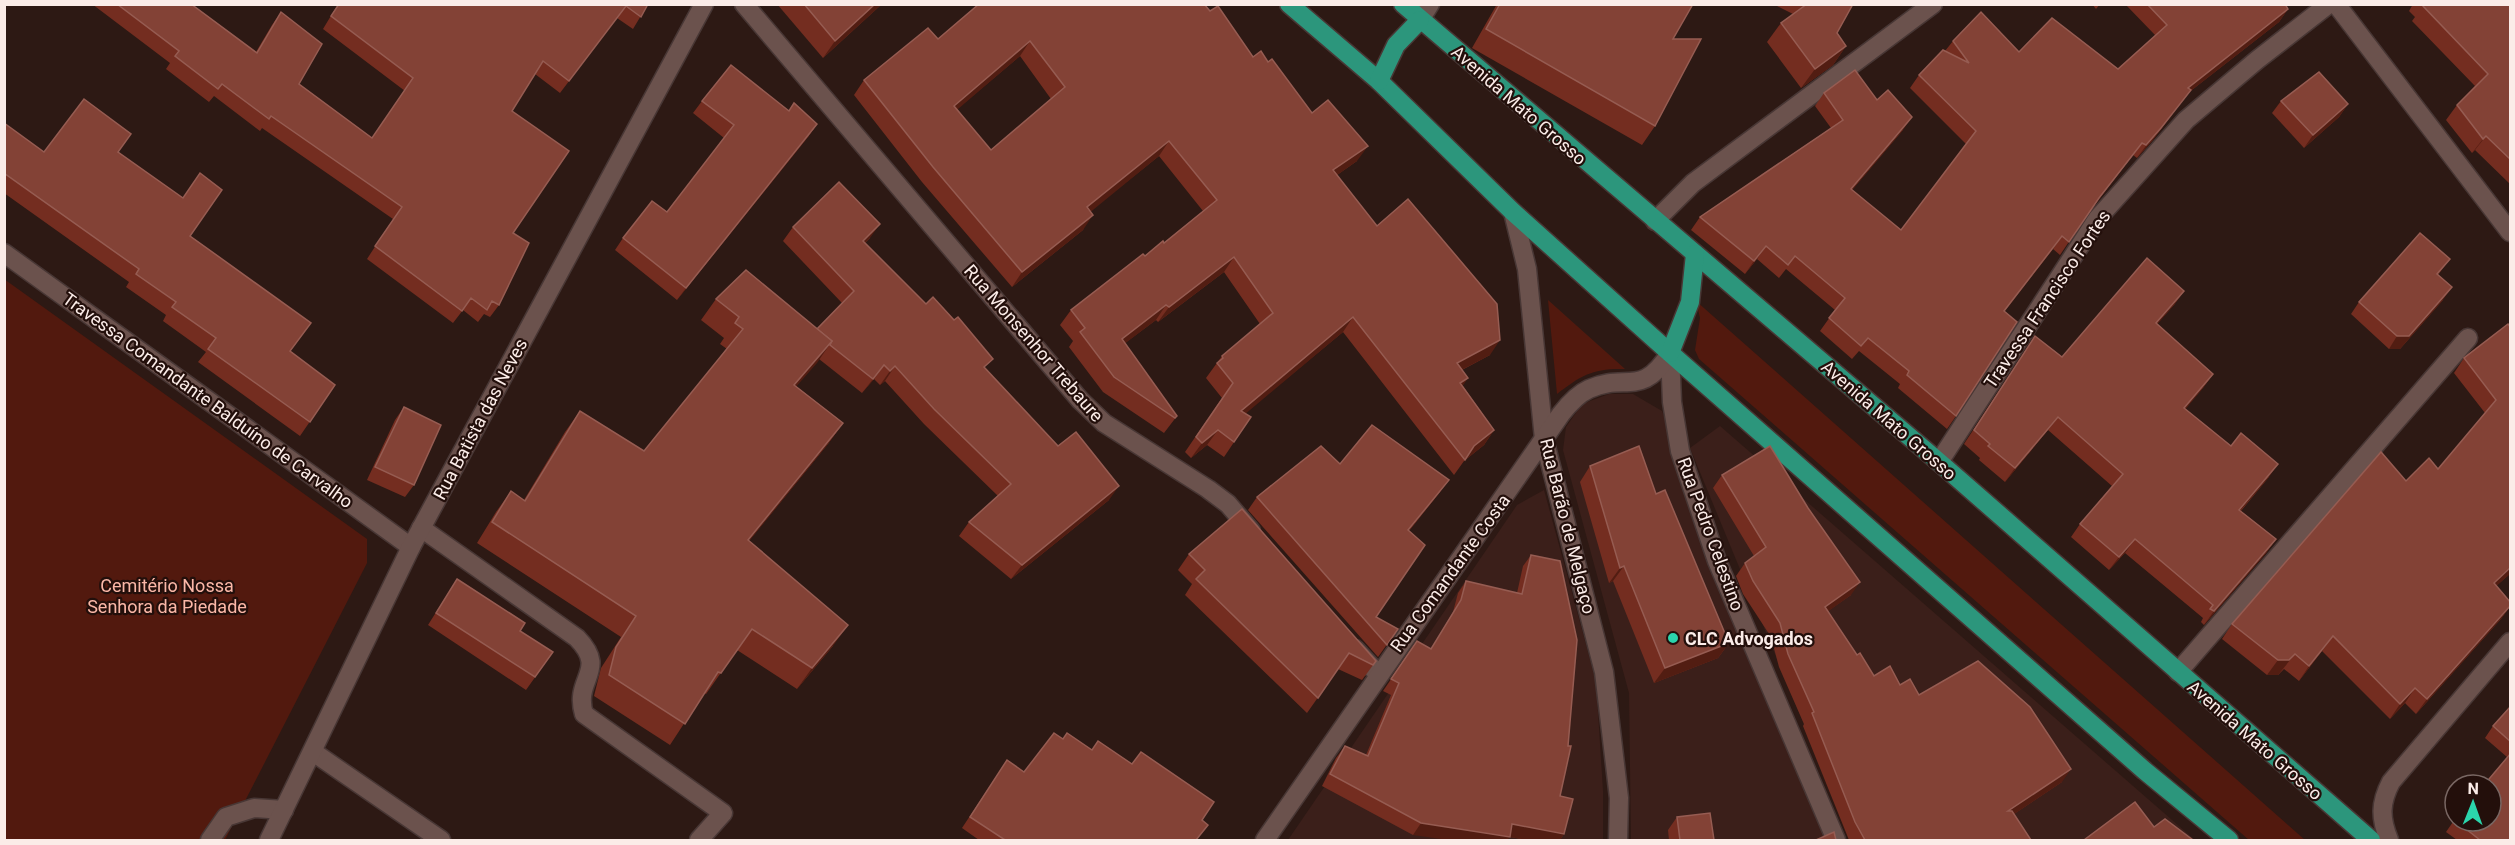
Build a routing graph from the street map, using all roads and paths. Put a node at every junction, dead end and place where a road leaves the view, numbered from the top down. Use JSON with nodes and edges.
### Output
{"nodes":[{"id":1,"x":704,"y":4,"type":"edge"},
{"id":2,"x":744,"y":4,"type":"edge"},
{"id":3,"x":1289,"y":4,"type":"edge"},
{"id":4,"x":1403,"y":4,"type":"edge"},
{"id":5,"x":1933,"y":4,"type":"edge"},
{"id":6,"x":2330,"y":4,"type":"edge"},
{"id":7,"x":2336,"y":4,"type":"edge"},
{"id":8,"x":1425,"y":12,"type":"edge"},
{"id":9,"x":1379,"y":81,"type":"junction"},
{"id":10,"x":1513,"y":212,"type":"junction"},
{"id":11,"x":1655,"y":221,"type":"junction"},
{"id":12,"x":2511,"y":232,"type":"edge"},
{"id":13,"x":4,"y":253,"type":"edge"},
{"id":14,"x":1695,"y":254,"type":"junction"},
{"id":15,"x":2468,"y":338,"type":"dead end"},
{"id":16,"x":1670,"y":353,"type":"junction"},
{"id":17,"x":1544,"y":439,"type":"junction"},
{"id":18,"x":1939,"y":462,"type":"junction"},
{"id":19,"x":421,"y":528,"type":"junction"},
{"id":20,"x":1264,"y":545,"type":"edge"},
{"id":21,"x":411,"y":547,"type":"junction"},
{"id":22,"x":1340,"y":631,"type":"edge"},
{"id":23,"x":2511,"y":642,"type":"edge"},
{"id":24,"x":2178,"y":672,"type":"junction"},
{"id":25,"x":1378,"y":674,"type":"junction"},
{"id":26,"x":313,"y":752,"type":"junction"},
{"id":27,"x":284,"y":810,"type":"junction"},
{"id":28,"x":210,"y":840,"type":"edge"},
{"id":29,"x":269,"y":840,"type":"edge"},
{"id":30,"x":441,"y":840,"type":"edge"},
{"id":31,"x":699,"y":840,"type":"edge"},
{"id":32,"x":1265,"y":840,"type":"edge"},
{"id":33,"x":1618,"y":840,"type":"edge"},
{"id":34,"x":1836,"y":840,"type":"edge"},
{"id":35,"x":2229,"y":840,"type":"edge"},
{"id":36,"x":2371,"y":840,"type":"edge"},
{"id":37,"x":2389,"y":840,"type":"edge"}],
"edges":[{"from":1,"to":19,"type":"street","name":"Rua Batista das Neves"},
{"from":2,"to":20,"type":"street","name":"Rua Monsenhor Trebaure"},
{"from":3,"to":9,"type":"main road"},
{"from":4,"to":8,"type":"main road","name":"Avenida Mato Grosso"},
{"from":5,"to":11,"type":"street"},
{"from":6,"to":18,"type":"street","name":"Travessa Francisco Fortes"},
{"from":7,"to":12,"type":"street"},
{"from":8,"to":9,"type":"main road"},
{"from":8,"to":11,"type":"main road","name":"Avenida Mato Grosso"},
{"from":9,"to":10,"type":"main road"},
{"from":10,"to":16,"type":"main road"},
{"from":10,"to":17,"type":"street","name":"Rua Barão de Melgaço"},
{"from":11,"to":14,"type":"main road","name":"Avenida Mato Grosso"},
{"from":13,"to":21,"type":"street","name":"Travessa Comandante Balduíno de Carvalho"},
{"from":14,"to":16,"type":"main road"},
{"from":14,"to":18,"type":"main road","name":"Avenida Mato Grosso"},
{"from":15,"to":24,"type":"street"},
{"from":16,"to":17,"type":"street","name":"Rua Comandante Costa"},
{"from":16,"to":34,"type":"street","name":"Rua Pedro Celestino"},
{"from":16,"to":35,"type":"main road"},
{"from":17,"to":25,"type":"street","name":"Rua Comandante Costa"},
{"from":17,"to":33,"type":"street","name":"Rua Barão de Melgaço"},
{"from":18,"to":24,"type":"main road","name":"Avenida Mato Grosso"},
{"from":19,"to":21,"type":"street","name":"Rua Batista das Neves"},
{"from":19,"to":31,"type":"street"},
{"from":21,"to":26,"type":"street","name":"Rua Batista das Neves"},
{"from":22,"to":25,"type":"street"},
{"from":23,"to":37,"type":"street"},
{"from":24,"to":36,"type":"main road","name":"Avenida Mato Grosso"},
{"from":25,"to":32,"type":"street","name":"Rua Comandante Costa"},
{"from":26,"to":27,"type":"street","name":"Rua Batista das Neves"},
{"from":26,"to":30,"type":"street"},
{"from":27,"to":28,"type":"street"},
{"from":27,"to":29,"type":"street","name":"Rua Batista das Neves"}]}
